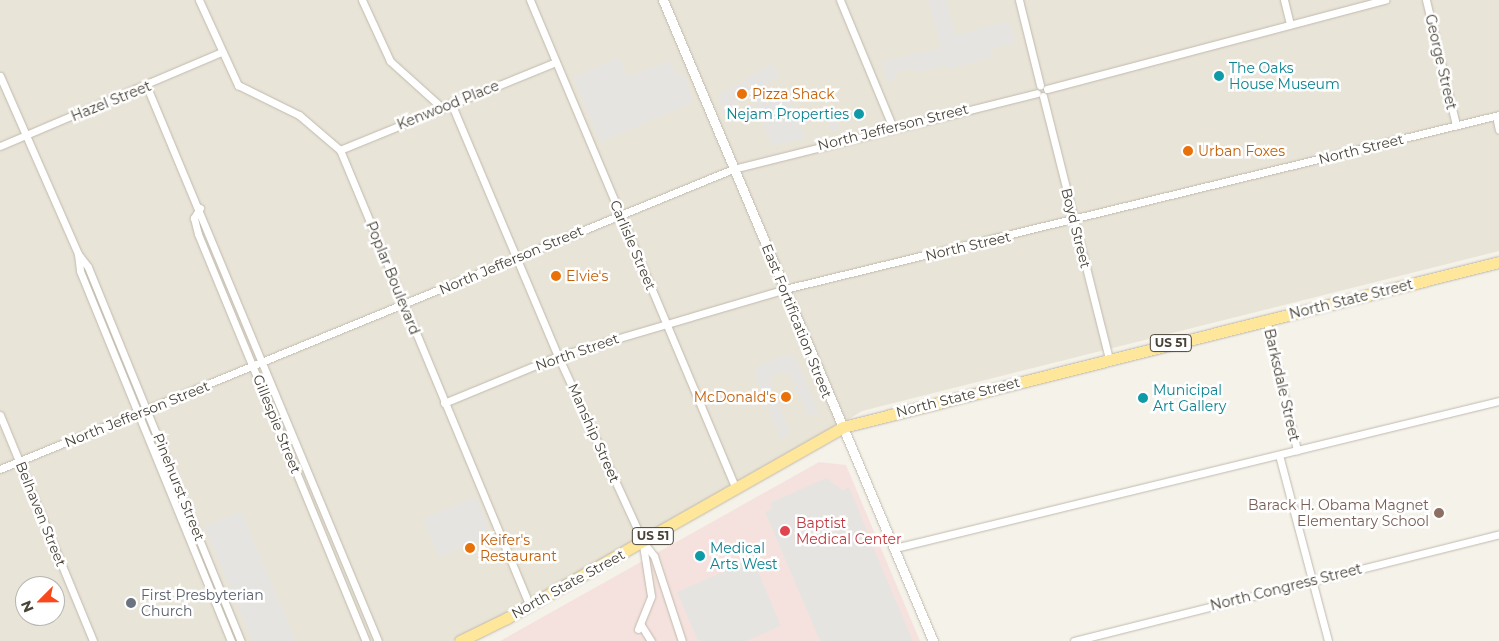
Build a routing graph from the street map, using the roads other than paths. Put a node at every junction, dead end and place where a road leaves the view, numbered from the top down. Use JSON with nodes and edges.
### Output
{"nodes":[{"id":1,"x":199,"y":0,"type":"edge"},
{"id":2,"x":362,"y":0,"type":"edge"},
{"id":3,"x":530,"y":0,"type":"edge"},
{"id":4,"x":663,"y":0,"type":"edge"},
{"id":5,"x":840,"y":0,"type":"edge"},
{"id":6,"x":1019,"y":0,"type":"edge"},
{"id":7,"x":1284,"y":0,"type":"edge"},
{"id":8,"x":1385,"y":0,"type":"edge"},
{"id":9,"x":1426,"y":0,"type":"edge"},
{"id":10,"x":1290,"y":24,"type":"junction"},
{"id":11,"x":221,"y":52,"type":"junction"},
{"id":12,"x":556,"y":62,"type":"junction"},
{"id":13,"x":0,"y":76,"type":"edge"},
{"id":14,"x":147,"y":87,"type":"junction"},
{"id":15,"x":1042,"y":91,"type":"junction"},
{"id":16,"x":450,"y":103,"type":"junction"},
{"id":17,"x":441,"y":107,"type":"junction"},
{"id":18,"x":1497,"y":115,"type":"edge"},
{"id":19,"x":1456,"y":125,"type":"junction"},
{"id":20,"x":893,"y":128,"type":"junction"},
{"id":21,"x":1499,"y":130,"type":"edge"},
{"id":22,"x":26,"y":135,"type":"junction"},
{"id":23,"x":0,"y":146,"type":"edge"},
{"id":24,"x":340,"y":150,"type":"junction"},
{"id":25,"x":733,"y":169,"type":"junction"},
{"id":26,"x":200,"y":208,"type":"junction"},
{"id":27,"x":620,"y":214,"type":"junction"},
{"id":28,"x":1075,"y":221,"type":"junction"},
{"id":29,"x":78,"y":254,"type":"junction"},
{"id":30,"x":516,"y":256,"type":"junction"},
{"id":31,"x":1499,"y":262,"type":"edge"},
{"id":32,"x":786,"y":289,"type":"junction"},
{"id":33,"x":405,"y":306,"type":"junction"},
{"id":34,"x":1266,"y":319,"type":"junction"},
{"id":35,"x":666,"y":323,"type":"junction"},
{"id":36,"x":114,"y":329,"type":"junction"},
{"id":37,"x":105,"y":333,"type":"junction"},
{"id":38,"x":558,"y":356,"type":"junction"},
{"id":39,"x":1110,"y":360,"type":"junction"},
{"id":40,"x":264,"y":362,"type":"junction"},
{"id":41,"x":253,"y":367,"type":"junction"},
{"id":42,"x":1499,"y":401,"type":"edge"},
{"id":43,"x":444,"y":403,"type":"junction"},
{"id":44,"x":148,"y":410,"type":"junction"},
{"id":45,"x":138,"y":414,"type":"junction"},
{"id":46,"x":0,"y":415,"type":"edge"},
{"id":47,"x":843,"y":427,"type":"junction"},
{"id":48,"x":1297,"y":450,"type":"junction"},
{"id":49,"x":1279,"y":455,"type":"junction"},
{"id":50,"x":19,"y":461,"type":"junction"},
{"id":51,"x":170,"y":463,"type":"junction"},
{"id":52,"x":160,"y":467,"type":"junction"},
{"id":53,"x":0,"y":469,"type":"edge"},
{"id":54,"x":736,"y":490,"type":"junction"},
{"id":55,"x":193,"y":521,"type":"junction"},
{"id":56,"x":183,"y":525,"type":"junction"},
{"id":57,"x":1499,"y":534,"type":"edge"},
{"id":58,"x":643,"y":542,"type":"junction"},
{"id":59,"x":895,"y":548,"type":"junction"},
{"id":60,"x":1312,"y":580,"type":"junction"},
{"id":61,"x":530,"y":605,"type":"junction"},
{"id":62,"x":93,"y":641,"type":"edge"},
{"id":63,"x":231,"y":641,"type":"edge"},
{"id":64,"x":242,"y":641,"type":"edge"},
{"id":65,"x":366,"y":641,"type":"edge"},
{"id":66,"x":378,"y":641,"type":"edge"},
{"id":67,"x":460,"y":641,"type":"edge"},
{"id":68,"x":651,"y":641,"type":"edge"},
{"id":69,"x":682,"y":641,"type":"edge"},
{"id":70,"x":933,"y":641,"type":"edge"},
{"id":71,"x":1074,"y":641,"type":"edge"},
{"id":72,"x":1328,"y":641,"type":"edge"}],
"edges":[{"from":1,"to":11,"type":"street","name":"Poplar Boulevard"},
{"from":2,"to":17,"type":"street"},
{"from":3,"to":12,"type":"street","name":"Carlisle Street"},
{"from":4,"to":25,"type":"street","name":"East Fortification Street"},
{"from":5,"to":20,"type":"street"},
{"from":6,"to":15,"type":"street","name":"Boyd Street"},
{"from":7,"to":10,"type":"street"},
{"from":8,"to":10,"type":"street","name":"North Jefferson Street"},
{"from":9,"to":19,"type":"street","name":"George Street"},
{"from":10,"to":15,"type":"street","name":"North Jefferson Street"},
{"from":11,"to":14,"type":"street","name":"Hazel Street"},
{"from":11,"to":24,"type":"street","name":"Poplar Boulevard"},
{"from":12,"to":16,"type":"street","name":"Kenwood Place"},
{"from":12,"to":27,"type":"street","name":"Carlisle Street"},
{"from":13,"to":22,"type":"street","name":"Pinehurst Street"},
{"from":14,"to":22,"type":"street","name":"Hazel Street"},
{"from":14,"to":26,"type":"street","name":"Gillespie Street"},
{"from":15,"to":20,"type":"street","name":"North Jefferson Street"},
{"from":15,"to":28,"type":"street","name":"Boyd Street"},
{"from":16,"to":17,"type":"street","name":"Kenwood Place"},
{"from":16,"to":30,"type":"street","name":"Manship Street"},
{"from":17,"to":24,"type":"street","name":"Kenwood Place"},
{"from":18,"to":19,"type":"street","name":"North Street"},
{"from":18,"to":21,"type":"street"},
{"from":19,"to":28,"type":"street","name":"North Street"},
{"from":20,"to":25,"type":"street","name":"North Jefferson Street"},
{"from":22,"to":23,"type":"street","name":"Hazel Street"},
{"from":22,"to":29,"type":"street","name":"Pinehurst Street"},
{"from":24,"to":33,"type":"street","name":"Poplar Boulevard"},
{"from":25,"to":27,"type":"street","name":"North Jefferson Street"},
{"from":25,"to":32,"type":"street","name":"East Fortification Street"},
{"from":26,"to":40,"type":"street","name":"Gillespie Street"},
{"from":26,"to":41,"type":"street","name":"Gillespie Street"},
{"from":27,"to":30,"type":"street","name":"North Jefferson Street"},
{"from":27,"to":35,"type":"street","name":"Carlisle Street"},
{"from":28,"to":32,"type":"street","name":"North Street"},
{"from":28,"to":39,"type":"street","name":"Boyd Street"},
{"from":29,"to":36,"type":"street","name":"Pinehurst Street"},
{"from":29,"to":37,"type":"street","name":"Pinehurst Street"},
{"from":30,"to":33,"type":"street","name":"North Jefferson Street"},
{"from":30,"to":38,"type":"street","name":"Manship Street"},
{"from":31,"to":34,"type":"main road","name":"North State Street","number":"US 51"},
{"from":32,"to":35,"type":"street","name":"North Street"},
{"from":32,"to":47,"type":"street","name":"East Fortification Street"},
{"from":33,"to":40,"type":"street","name":"North Jefferson Street"},
{"from":33,"to":43,"type":"street","name":"Poplar Boulevard"},
{"from":34,"to":39,"type":"main road","name":"North State Street","number":"US 51"},
{"from":34,"to":48,"type":"street","name":"Barksdale Street"},
{"from":35,"to":38,"type":"street","name":"North Street"},
{"from":35,"to":54,"type":"street","name":"Carlisle Street"},
{"from":36,"to":37,"type":"street"},
{"from":36,"to":44,"type":"street","name":"Pinehurst Street"},
{"from":37,"to":45,"type":"street","name":"Pinehurst Street"},
{"from":38,"to":43,"type":"street","name":"North Street"},
{"from":38,"to":58,"type":"street","name":"Manship Street"},
{"from":39,"to":47,"type":"main road","name":"North State Street","number":"US 51"},
{"from":40,"to":41,"type":"street","name":"North Jefferson Street"},
{"from":40,"to":66,"type":"street","name":"Gillespie Street"},
{"from":41,"to":44,"type":"street","name":"North Jefferson Street"},
{"from":41,"to":65,"type":"street","name":"Gillespie Street"},
{"from":42,"to":48,"type":"street"},
{"from":43,"to":61,"type":"street","name":"Poplar Boulevard"},
{"from":44,"to":45,"type":"street","name":"North Jefferson Street"},
{"from":44,"to":51,"type":"street","name":"Pinehurst Street"},
{"from":45,"to":50,"type":"street","name":"North Jefferson Street"},
{"from":45,"to":52,"type":"street","name":"Pinehurst Street"},
{"from":46,"to":50,"type":"street","name":"Belhaven Street"},
{"from":47,"to":54,"type":"main road","name":"North State Street","number":"US 51"},
{"from":47,"to":59,"type":"street","name":"East Fortification Street"},
{"from":48,"to":49,"type":"street"},
{"from":49,"to":59,"type":"street"},
{"from":49,"to":60,"type":"street","name":"Barksdale Street"},
{"from":50,"to":53,"type":"street","name":"North Jefferson Street"},
{"from":50,"to":62,"type":"street","name":"Belhaven Street"},
{"from":51,"to":52,"type":"street"},
{"from":51,"to":55,"type":"street","name":"Pinehurst Street"},
{"from":52,"to":56,"type":"street","name":"Pinehurst Street"},
{"from":54,"to":58,"type":"main road","name":"North State Street","number":"US 51"},
{"from":55,"to":56,"type":"street"},
{"from":55,"to":64,"type":"street","name":"Pinehurst Street"},
{"from":56,"to":63,"type":"street","name":"Pinehurst Street"},
{"from":57,"to":60,"type":"street","name":"North Congress Street"},
{"from":58,"to":61,"type":"main road","name":"North State Street","number":"US 51"},
{"from":58,"to":68,"type":"street","name":"Manship Street"},
{"from":58,"to":69,"type":"street","name":"Manship Street"},
{"from":59,"to":70,"type":"street","name":"East Fortification Street"},
{"from":60,"to":71,"type":"street","name":"North Congress Street"},
{"from":60,"to":72,"type":"street","name":"Barksdale Street"},
{"from":61,"to":67,"type":"main road","name":"North State Street","number":"US 51"}]}
